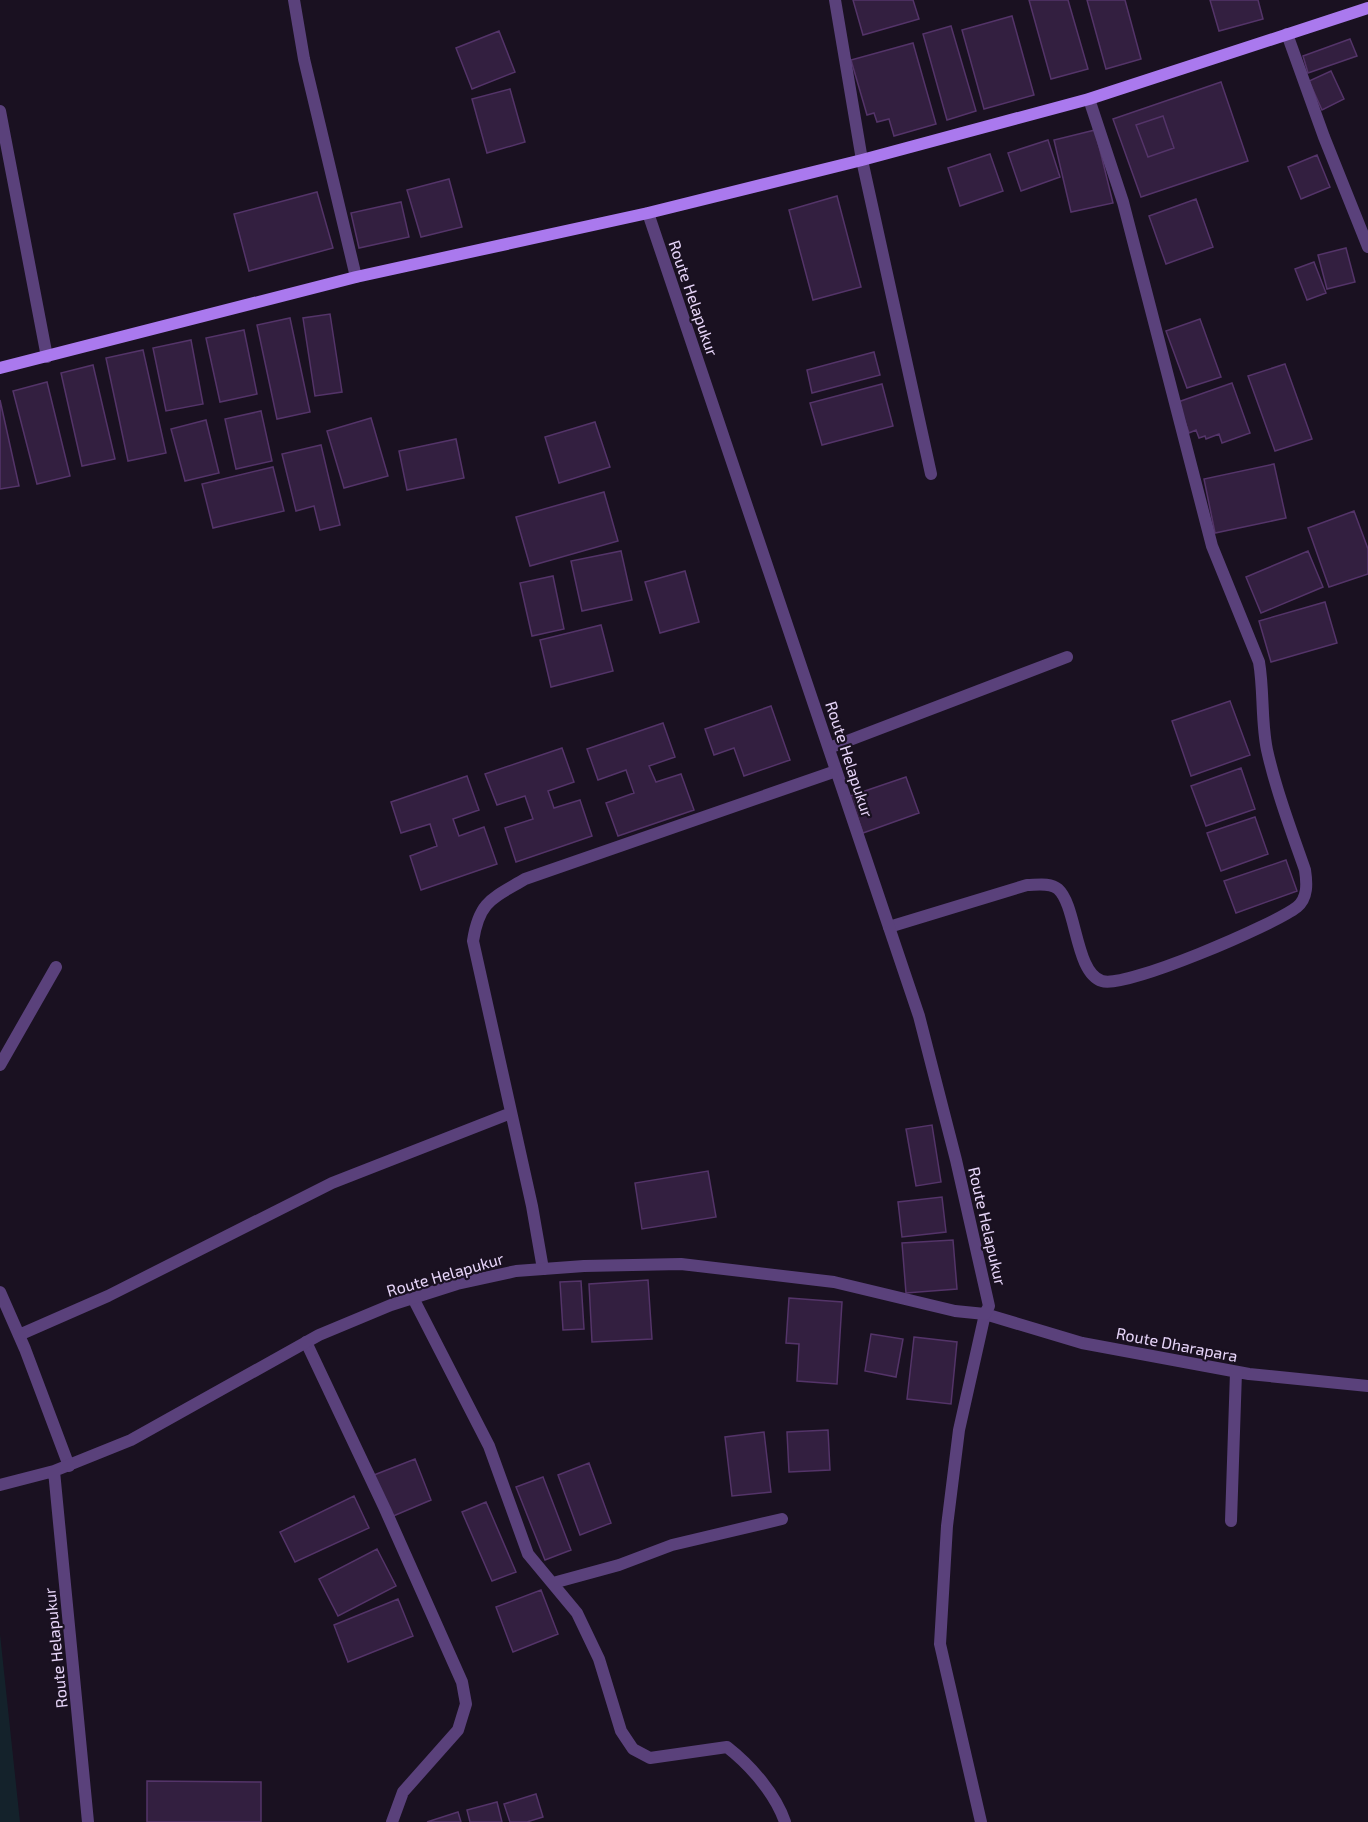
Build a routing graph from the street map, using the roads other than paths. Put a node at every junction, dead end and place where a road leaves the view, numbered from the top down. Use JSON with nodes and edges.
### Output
{"nodes":[{"id":1,"x":294,"y":0,"type":"edge"},
{"id":2,"x":835,"y":0,"type":"edge"},
{"id":3,"x":1368,"y":8,"type":"edge"},
{"id":4,"x":1287,"y":34,"type":"junction"},
{"id":5,"x":1089,"y":99,"type":"junction"},
{"id":6,"x":0,"y":111,"type":"edge"},
{"id":7,"x":862,"y":160,"type":"junction"},
{"id":8,"x":648,"y":213,"type":"junction"},
{"id":9,"x":1368,"y":247,"type":"edge"},
{"id":10,"x":356,"y":277,"type":"junction"},
{"id":11,"x":47,"y":357,"type":"junction"},
{"id":12,"x":0,"y":368,"type":"edge"},
{"id":13,"x":931,"y":474,"type":"dead end"},
{"id":14,"x":1067,"y":657,"type":"dead end"},
{"id":15,"x":829,"y":748,"type":"junction"},
{"id":16,"x":836,"y":771,"type":"junction"},
{"id":17,"x":889,"y":927,"type":"junction"},
{"id":18,"x":56,"y":967,"type":"dead end"},
{"id":19,"x":0,"y":1065,"type":"edge"},
{"id":20,"x":511,"y":1113,"type":"junction"},
{"id":21,"x":543,"y":1269,"type":"junction"},
{"id":22,"x":0,"y":1292,"type":"edge"},
{"id":23,"x":413,"y":1298,"type":"junction"},
{"id":24,"x":985,"y":1314,"type":"junction"},
{"id":25,"x":19,"y":1335,"type":"junction"},
{"id":26,"x":306,"y":1342,"type":"junction"},
{"id":27,"x":1236,"y":1372,"type":"junction"},
{"id":28,"x":1368,"y":1386,"type":"edge"},
{"id":29,"x":69,"y":1466,"type":"junction"},
{"id":30,"x":54,"y":1472,"type":"junction"},
{"id":31,"x":0,"y":1485,"type":"edge"},
{"id":32,"x":782,"y":1519,"type":"dead end"},
{"id":33,"x":1231,"y":1521,"type":"dead end"},
{"id":34,"x":553,"y":1583,"type":"junction"},
{"id":35,"x":88,"y":1822,"type":"edge"},
{"id":36,"x":392,"y":1822,"type":"edge"},
{"id":37,"x":785,"y":1822,"type":"edge"},
{"id":38,"x":981,"y":1822,"type":"edge"}],
"edges":[{"from":1,"to":10,"type":"street"},
{"from":2,"to":7,"type":"street"},
{"from":3,"to":4,"type":"main road"},
{"from":4,"to":5,"type":"main road"},
{"from":4,"to":9,"type":"street"},
{"from":5,"to":7,"type":"main road"},
{"from":5,"to":17,"type":"street"},
{"from":6,"to":11,"type":"street"},
{"from":7,"to":8,"type":"main road"},
{"from":7,"to":13,"type":"street"},
{"from":8,"to":10,"type":"main road"},
{"from":8,"to":15,"type":"street","name":"Route Helapukur"},
{"from":10,"to":11,"type":"main road"},
{"from":11,"to":12,"type":"main road"},
{"from":14,"to":15,"type":"street"},
{"from":15,"to":16,"type":"street","name":"Route Helapukur"},
{"from":16,"to":17,"type":"street","name":"Route Helapukur"},
{"from":16,"to":20,"type":"street"},
{"from":17,"to":24,"type":"street","name":"Route Helapukur"},
{"from":18,"to":19,"type":"street"},
{"from":20,"to":21,"type":"street"},
{"from":20,"to":25,"type":"street"},
{"from":21,"to":23,"type":"street","name":"Route Helapukur"},
{"from":21,"to":24,"type":"street","name":"Route Helapukur"},
{"from":22,"to":25,"type":"street"},
{"from":23,"to":26,"type":"street","name":"Route Helapukur"},
{"from":23,"to":34,"type":"street"},
{"from":24,"to":27,"type":"street","name":"Route Dharapara"},
{"from":24,"to":38,"type":"street"},
{"from":25,"to":29,"type":"street"},
{"from":26,"to":29,"type":"street","name":"Route Helapukur"},
{"from":26,"to":36,"type":"street"},
{"from":27,"to":28,"type":"street","name":"Route Dharapara"},
{"from":27,"to":33,"type":"street"},
{"from":29,"to":30,"type":"street","name":"Route Helapukur"},
{"from":30,"to":31,"type":"street","name":"Route Helapukur"},
{"from":30,"to":35,"type":"street","name":"Route Helapukur"},
{"from":32,"to":34,"type":"street"},
{"from":34,"to":37,"type":"street"}]}
